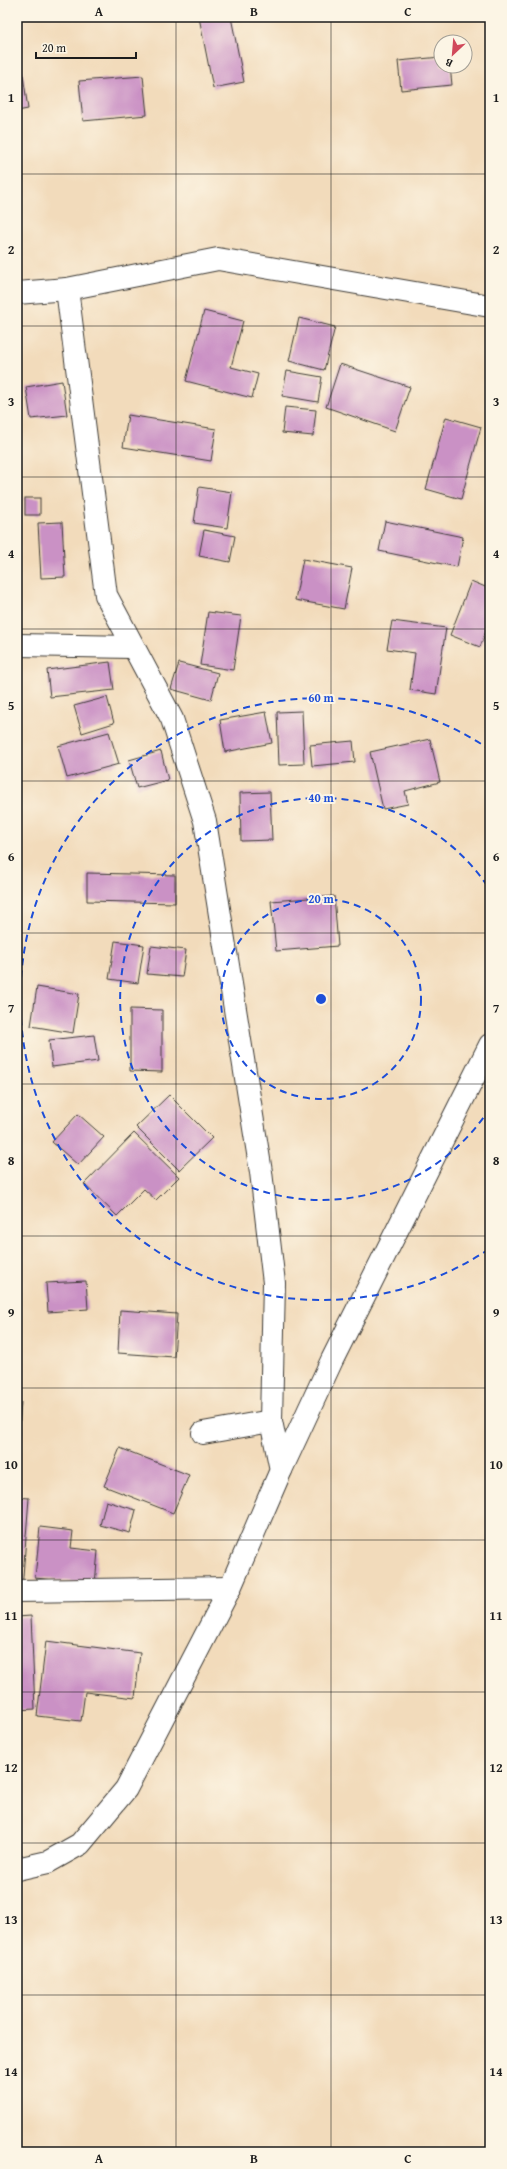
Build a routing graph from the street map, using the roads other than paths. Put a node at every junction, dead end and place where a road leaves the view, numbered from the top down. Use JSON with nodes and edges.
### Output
{"nodes":[{"id":1,"x":67,"y":289,"type":"junction"},
{"id":2,"x":17,"y":293,"type":"edge"},
{"id":3,"x":490,"y":306,"type":"edge"},
{"id":4,"x":17,"y":645,"type":"edge"},
{"id":5,"x":132,"y":647,"type":"junction"},
{"id":6,"x":490,"y":1045,"type":"edge"},
{"id":7,"x":271,"y":1421,"type":"junction"},
{"id":8,"x":203,"y":1433,"type":"dead end"},
{"id":9,"x":281,"y":1470,"type":"junction"},
{"id":10,"x":230,"y":1588,"type":"junction"},
{"id":11,"x":17,"y":1592,"type":"edge"},
{"id":12,"x":17,"y":1869,"type":"edge"}],
"edges":[{"from":1,"to":2,"type":"street"},
{"from":1,"to":3,"type":"street"},
{"from":1,"to":5,"type":"street"},
{"from":4,"to":5,"type":"street"},
{"from":5,"to":7,"type":"street"},
{"from":6,"to":9,"type":"street"},
{"from":7,"to":8,"type":"street"},
{"from":7,"to":9,"type":"street"},
{"from":9,"to":10,"type":"street"},
{"from":10,"to":11,"type":"street"},
{"from":10,"to":12,"type":"street"}]}
